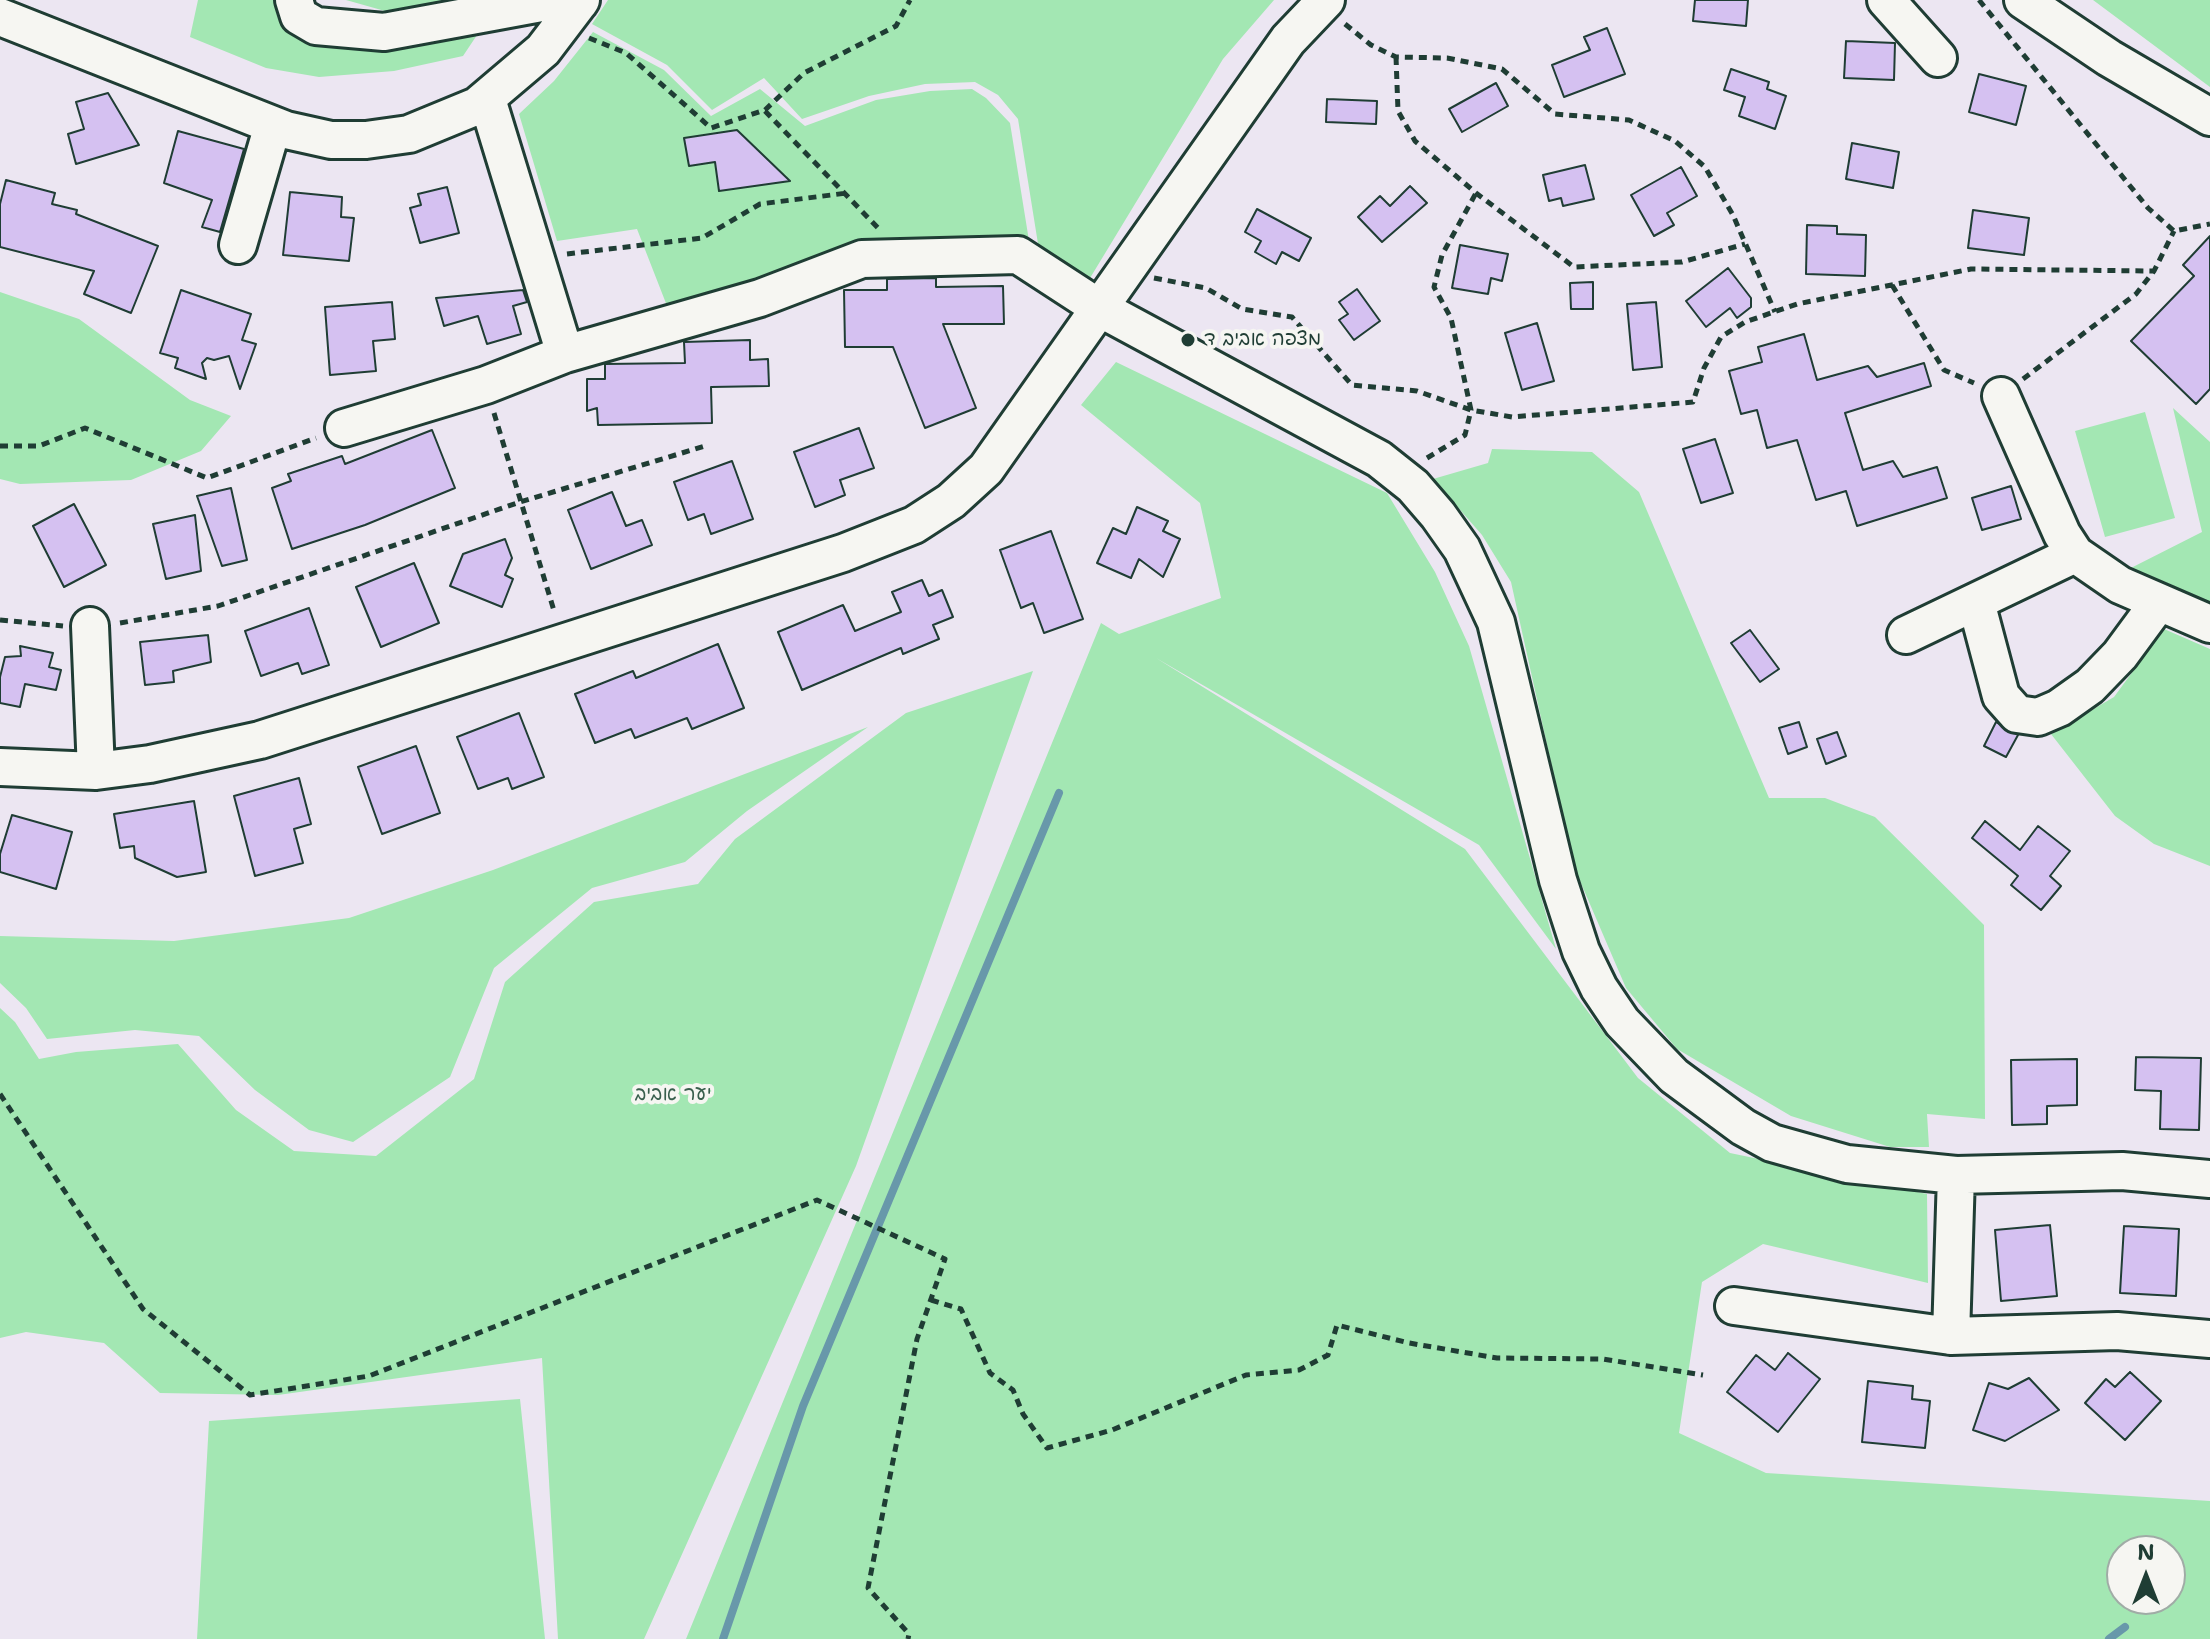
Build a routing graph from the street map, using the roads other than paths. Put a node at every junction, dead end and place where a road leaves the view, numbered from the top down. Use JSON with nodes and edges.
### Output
{"nodes":[{"id":1,"x":294,"y":0,"type":"edge"},
{"id":2,"x":1886,"y":0,"type":"edge"},
{"id":3,"x":2023,"y":0,"type":"edge"},
{"id":4,"x":1323,"y":2,"type":"edge"},
{"id":5,"x":574,"y":10,"type":"edge"},
{"id":6,"x":0,"y":17,"type":"edge"},
{"id":7,"x":1938,"y":58,"type":"dead end"},
{"id":8,"x":487,"y":99,"type":"junction"},
{"id":9,"x":2210,"y":117,"type":"edge"},
{"id":10,"x":273,"y":125,"type":"junction"},
{"id":11,"x":238,"y":245,"type":"dead end"},
{"id":12,"x":1101,"y":309,"type":"junction"},
{"id":13,"x":565,"y":354,"type":"junction"},
{"id":14,"x":2001,"y":396,"type":"road end"},
{"id":15,"x":344,"y":428,"type":"road end"},
{"id":16,"x":2075,"y":554,"type":"junction"},
{"id":17,"x":1976,"y":602,"type":"junction"},
{"id":18,"x":2159,"y":602,"type":"junction"},
{"id":19,"x":2210,"y":624,"type":"edge"},
{"id":20,"x":90,"y":626,"type":"road end"},
{"id":21,"x":1906,"y":635,"type":"dead end"},
{"id":22,"x":0,"y":767,"type":"edge"},
{"id":23,"x":96,"y":771,"type":"junction"},
{"id":24,"x":1956,"y":1175,"type":"junction"},
{"id":25,"x":2210,"y":1179,"type":"edge"},
{"id":26,"x":1734,"y":1306,"type":"dead end"},
{"id":27,"x":1951,"y":1336,"type":"junction"},
{"id":28,"x":2210,"y":1339,"type":"edge"}],
"edges":[{"from":1,"to":5,"type":"street"},
{"from":2,"to":7,"type":"street"},
{"from":3,"to":9,"type":"street"},
{"from":4,"to":12,"type":"street"},
{"from":5,"to":8,"type":"street"},
{"from":6,"to":10,"type":"street"},
{"from":8,"to":10,"type":"street"},
{"from":8,"to":13,"type":"street"},
{"from":10,"to":11,"type":"street"},
{"from":12,"to":13,"type":"street"},
{"from":12,"to":23,"type":"street"},
{"from":12,"to":24,"type":"street"},
{"from":13,"to":15,"type":"street"},
{"from":14,"to":16,"type":"street"},
{"from":16,"to":17,"type":"street"},
{"from":16,"to":18,"type":"street"},
{"from":17,"to":18,"type":"street"},
{"from":17,"to":21,"type":"street"},
{"from":18,"to":19,"type":"street"},
{"from":20,"to":23,"type":"street"},
{"from":22,"to":23,"type":"street"},
{"from":24,"to":25,"type":"street"},
{"from":24,"to":27,"type":"street"},
{"from":26,"to":27,"type":"street"},
{"from":27,"to":28,"type":"street"}]}
